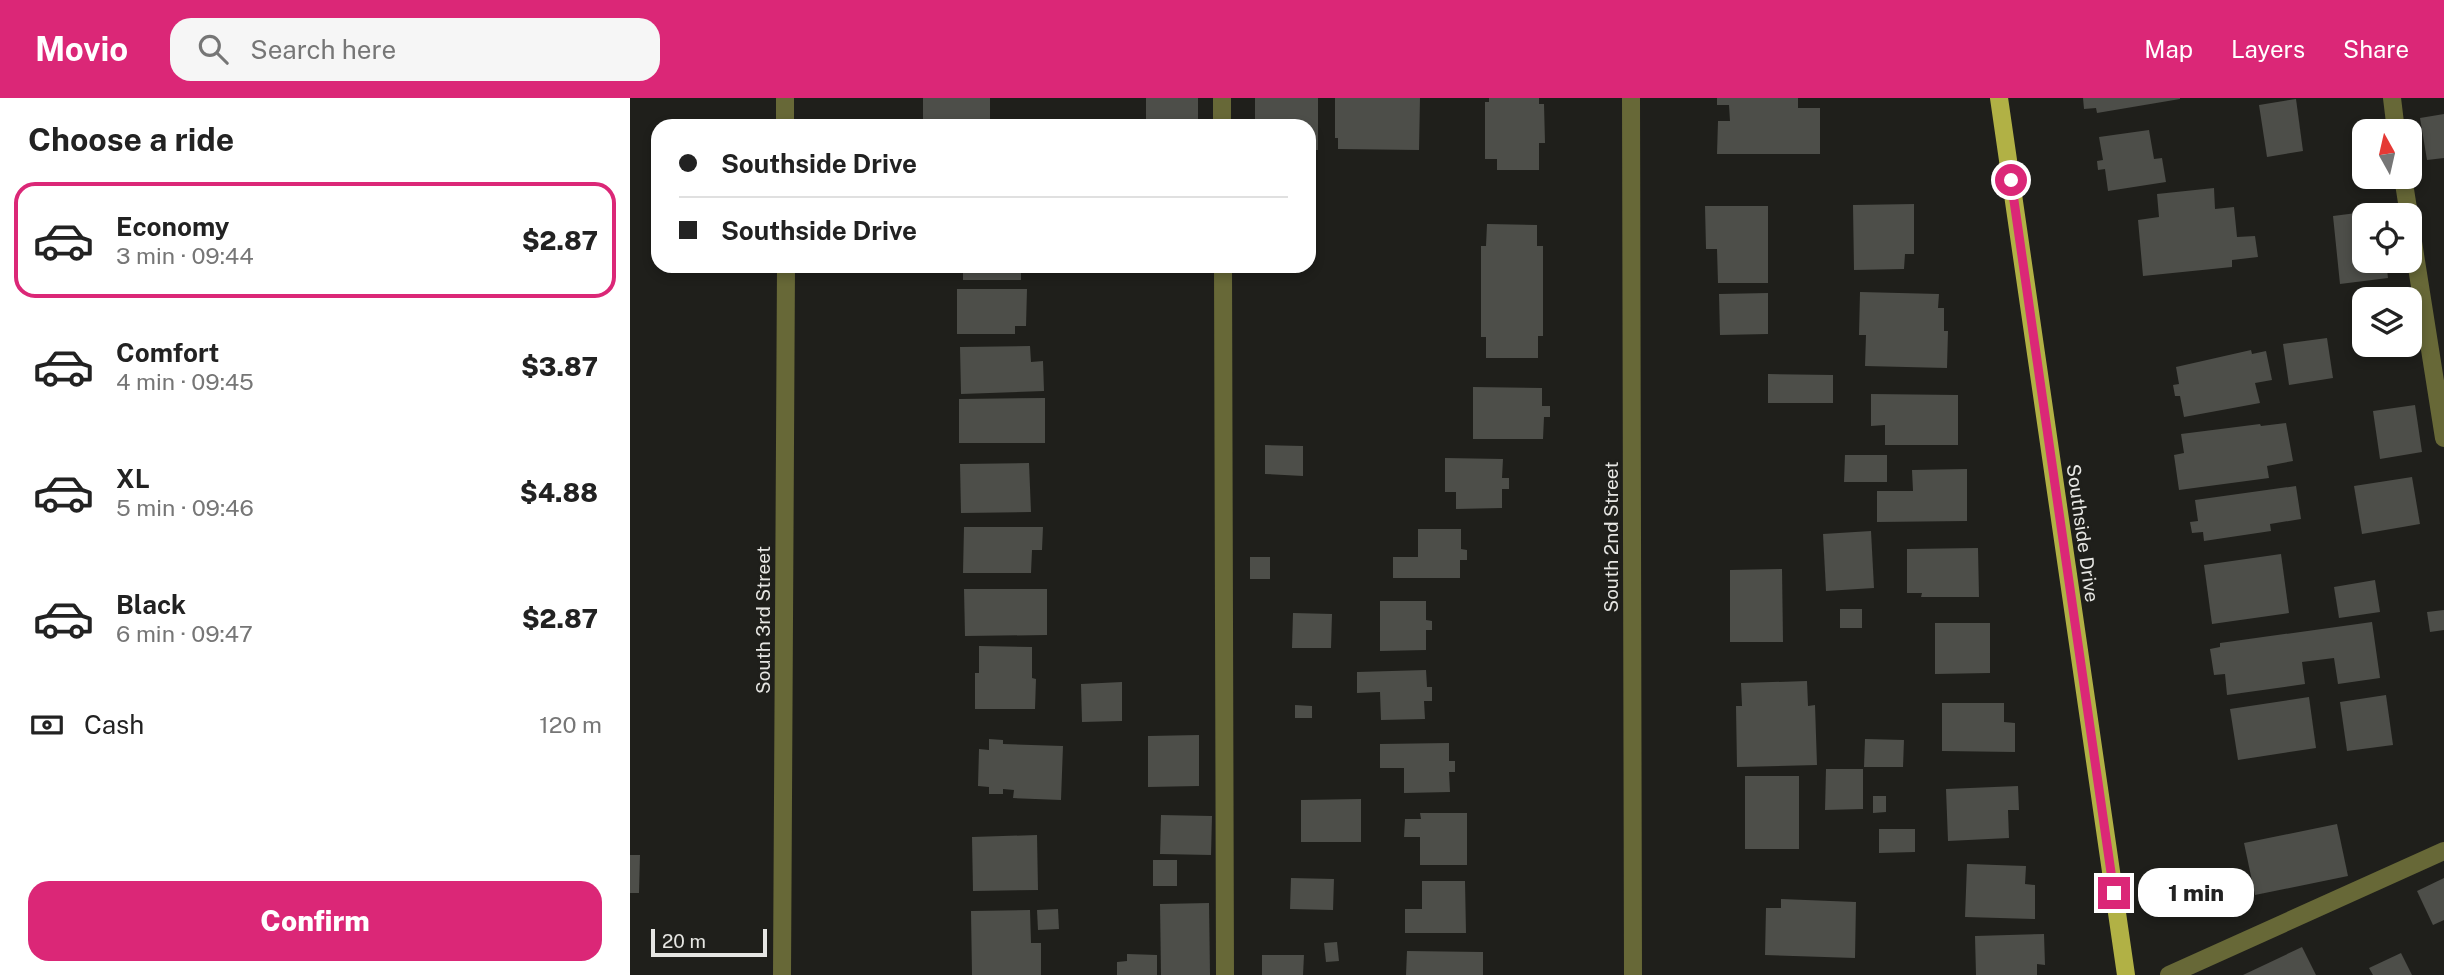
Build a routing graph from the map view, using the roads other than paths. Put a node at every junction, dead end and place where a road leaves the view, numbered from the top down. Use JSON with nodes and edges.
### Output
{"nodes":[{"id":1,"x":785,"y":98,"type":"edge"},
{"id":2,"x":1222,"y":98,"type":"edge"},
{"id":3,"x":1631,"y":98,"type":"edge"},
{"id":4,"x":1999,"y":98,"type":"edge"},
{"id":5,"x":2392,"y":98,"type":"edge"},
{"id":6,"x":785,"y":119,"type":"edge"},
{"id":7,"x":1222,"y":119,"type":"edge"},
{"id":8,"x":2395,"y":119,"type":"edge"},
{"id":9,"x":786,"y":273,"type":"edge"},
{"id":10,"x":1223,"y":273,"type":"edge"},
{"id":11,"x":2418,"y":273,"type":"edge"},
{"id":12,"x":2444,"y":438,"type":"edge"},
{"id":13,"x":2444,"y":851,"type":"edge"},
{"id":14,"x":782,"y":975,"type":"edge"},
{"id":15,"x":1224,"y":975,"type":"edge"},
{"id":16,"x":1633,"y":975,"type":"edge"},
{"id":17,"x":2126,"y":975,"type":"edge"},
{"id":18,"x":2169,"y":975,"type":"edge"}],
"edges":[{"from":1,"to":6,"type":"street"},
{"from":2,"to":7,"type":"street"},
{"from":3,"to":16,"type":"street","name":"South 2nd Street"},
{"from":4,"to":17,"type":"main road","name":"Southside Drive"},
{"from":5,"to":8,"type":"street"},
{"from":9,"to":14,"type":"street","name":"South 3rd Street"},
{"from":10,"to":15,"type":"street"},
{"from":11,"to":12,"type":"street"},
{"from":13,"to":18,"type":"street"}]}
